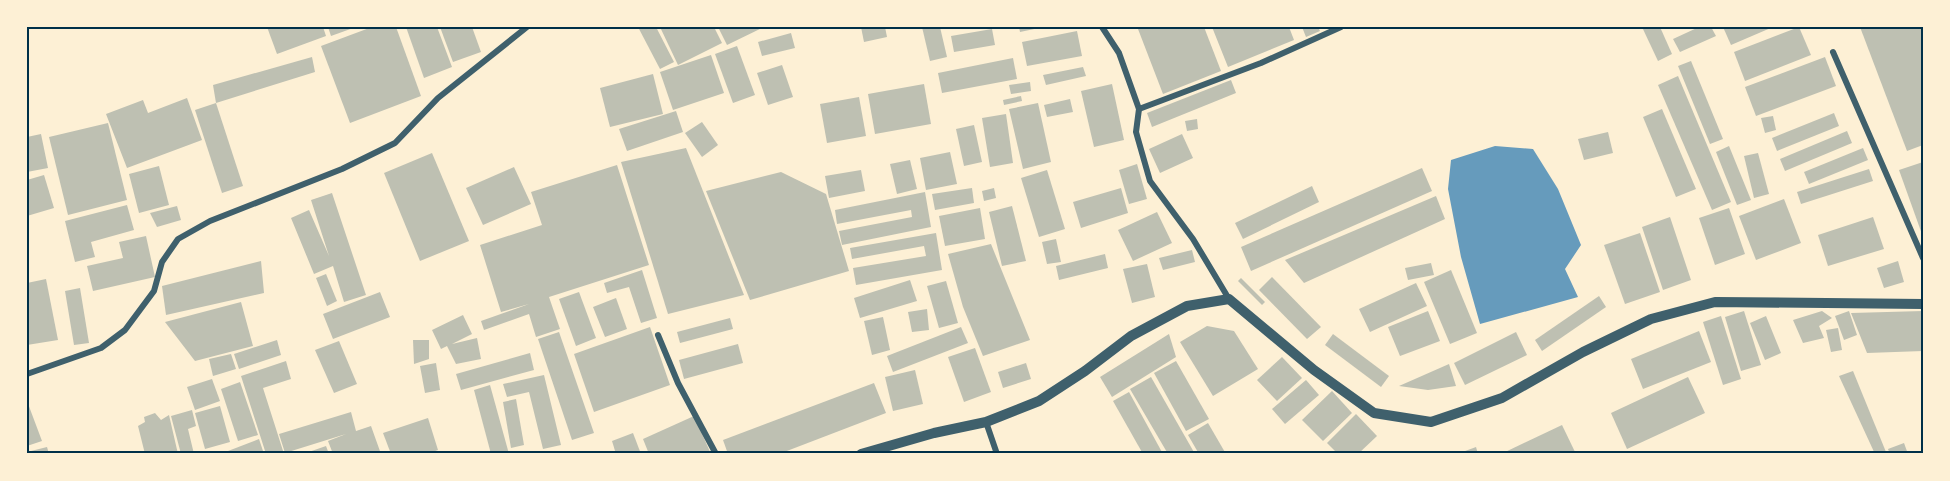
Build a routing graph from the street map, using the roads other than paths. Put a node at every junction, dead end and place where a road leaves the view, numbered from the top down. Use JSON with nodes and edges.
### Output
{"nodes":[{"id":1,"x":527,"y":27,"type":"edge"},
{"id":2,"x":1102,"y":27,"type":"edge"},
{"id":3,"x":1341,"y":27,"type":"edge"},
{"id":4,"x":1833,"y":52,"type":"dead end"},
{"id":5,"x":1139,"y":109,"type":"junction"},
{"id":6,"x":1923,"y":258,"type":"edge"},
{"id":7,"x":1229,"y":299,"type":"junction"},
{"id":8,"x":1923,"y":304,"type":"edge"},
{"id":9,"x":658,"y":335,"type":"dead end"},
{"id":10,"x":27,"y":374,"type":"edge"},
{"id":11,"x":986,"y":422,"type":"junction"},
{"id":12,"x":716,"y":454,"type":"edge"},
{"id":13,"x":861,"y":454,"type":"edge"},
{"id":14,"x":997,"y":454,"type":"edge"}],
"edges":[{"from":1,"to":10,"type":"street"},
{"from":2,"to":5,"type":"street"},
{"from":3,"to":5,"type":"street"},
{"from":4,"to":6,"type":"street"},
{"from":5,"to":7,"type":"street"},
{"from":7,"to":8,"type":"street"},
{"from":7,"to":11,"type":"street"},
{"from":9,"to":12,"type":"street"},
{"from":11,"to":13,"type":"street"},
{"from":11,"to":14,"type":"street"}]}
